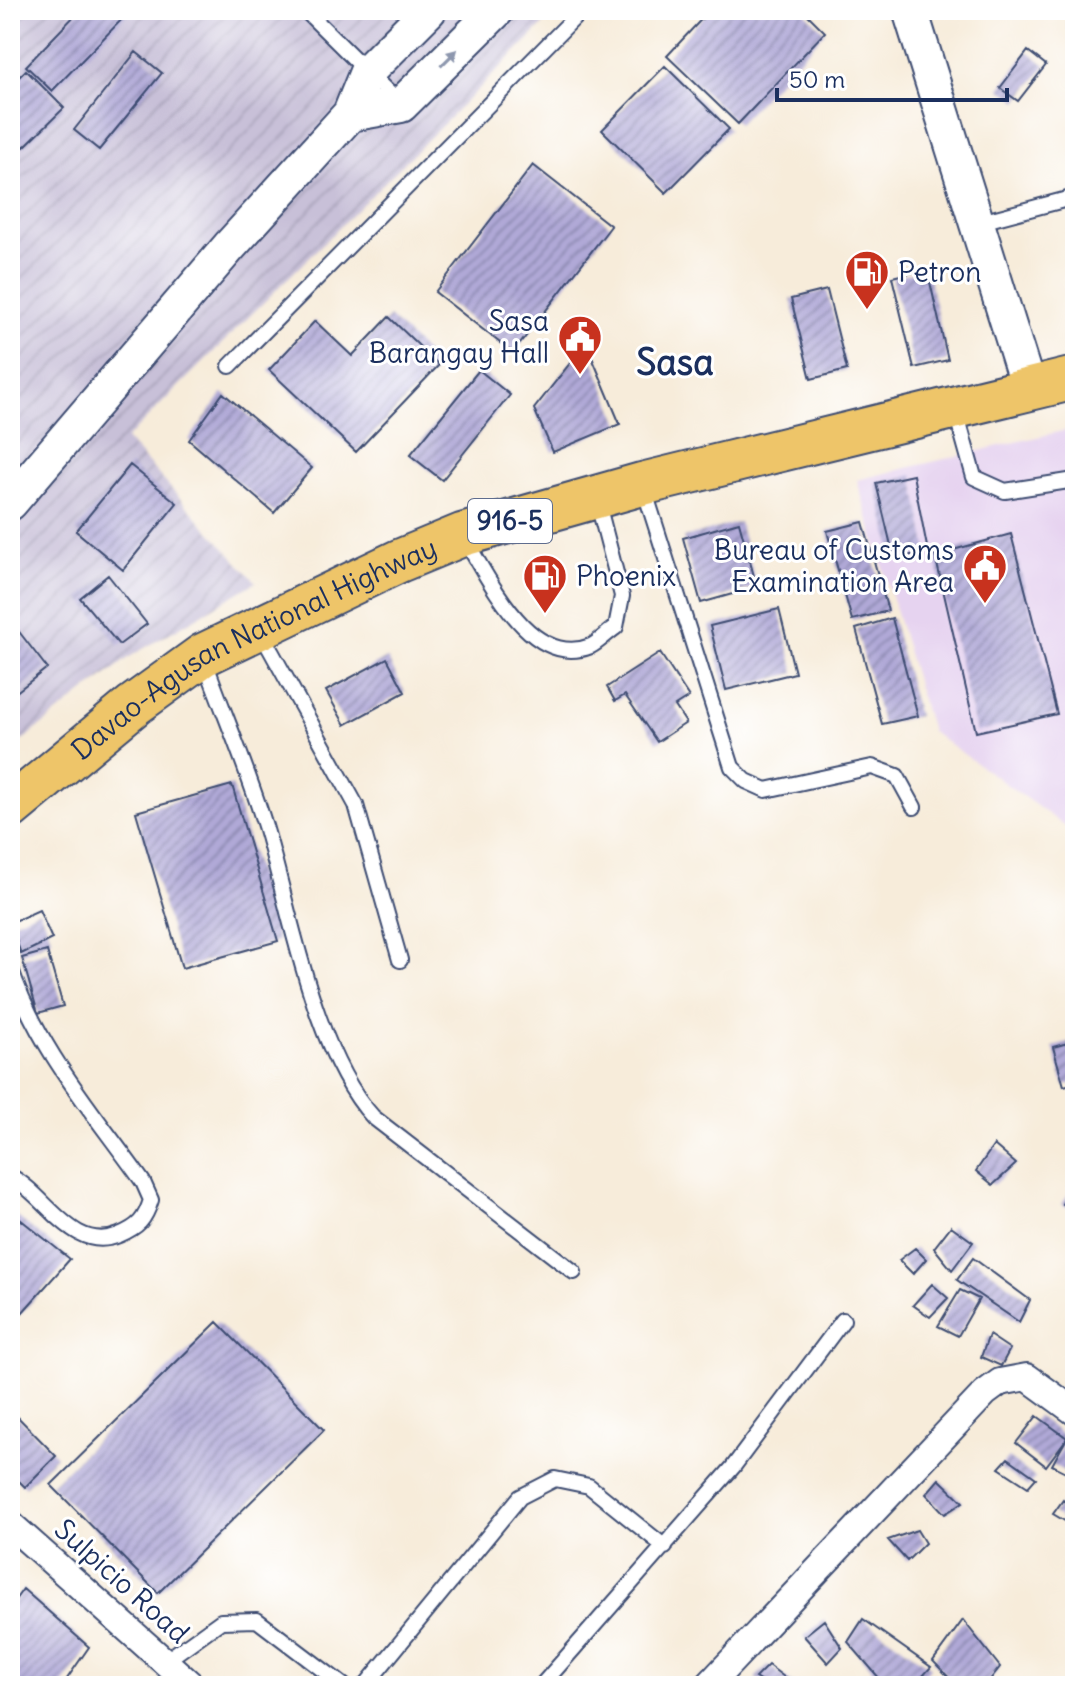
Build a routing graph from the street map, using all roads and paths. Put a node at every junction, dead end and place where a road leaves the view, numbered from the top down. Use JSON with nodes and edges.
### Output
{"nodes":[{"id":1,"x":305,"y":10,"type":"edge"},
{"id":2,"x":429,"y":10,"type":"edge"},
{"id":3,"x":497,"y":10,"type":"edge"},
{"id":4,"x":582,"y":10,"type":"edge"},
{"id":5,"x":910,"y":10,"type":"edge"},
{"id":6,"x":367,"y":72,"type":"junction"},
{"id":7,"x":401,"y":105,"type":"junction"},
{"id":8,"x":350,"y":114,"type":"junction"},
{"id":9,"x":1075,"y":197,"type":"edge"},
{"id":10,"x":977,"y":223,"type":"junction"},
{"id":11,"x":230,"y":366,"type":"dead end"},
{"id":12,"x":1075,"y":378,"type":"edge"},
{"id":13,"x":1029,"y":390,"type":"junction"},
{"id":14,"x":954,"y":407,"type":"junction"},
{"id":15,"x":1075,"y":480,"type":"edge"},
{"id":16,"x":642,"y":484,"type":"junction"},
{"id":17,"x":596,"y":496,"type":"junction"},
{"id":18,"x":10,"y":503,"type":"edge"},
{"id":19,"x":462,"y":535,"type":"junction"},
{"id":20,"x":257,"y":627,"type":"junction"},
{"id":21,"x":203,"y":655,"type":"junction"},
{"id":22,"x":914,"y":807,"type":"dead end"},
{"id":23,"x":10,"y":808,"type":"edge"},
{"id":24,"x":400,"y":960,"type":"dead end"},
{"id":25,"x":10,"y":966,"type":"edge"},
{"id":26,"x":10,"y":1176,"type":"edge"},
{"id":27,"x":574,"y":1272,"type":"dead end"},
{"id":28,"x":843,"y":1320,"type":"dead end"},
{"id":29,"x":1075,"y":1412,"type":"edge"},
{"id":30,"x":10,"y":1524,"type":"edge"},
{"id":31,"x":665,"y":1547,"type":"junction"},
{"id":32,"x":164,"y":1662,"type":"junction"},
{"id":33,"x":192,"y":1686,"type":"edge"},
{"id":34,"x":344,"y":1686,"type":"edge"},
{"id":35,"x":365,"y":1686,"type":"edge"},
{"id":36,"x":541,"y":1686,"type":"edge"},
{"id":37,"x":708,"y":1686,"type":"edge"}],
"edges":[{"from":1,"to":6,"type":"lane"},
{"from":2,"to":6,"type":"street"},
{"from":7,"to":3,"type":"street","one_way":true},
{"from":4,"to":11,"type":"lane"},
{"from":5,"to":10,"type":"street"},
{"from":6,"to":7,"type":"lane"},
{"from":6,"to":8,"type":"street"},
{"from":7,"to":8,"type":"street"},
{"from":8,"to":18,"type":"street"},
{"from":9,"to":10,"type":"lane"},
{"from":10,"to":13,"type":"street"},
{"from":12,"to":13,"type":"main road","name":"Davao-Agusan National Highway","number":"916-5"},
{"from":13,"to":14,"type":"main road","name":"Davao-Agusan National Highway","number":"916-5"},
{"from":14,"to":15,"type":"lane"},
{"from":14,"to":16,"type":"main road","name":"Davao-Agusan National Highway","number":"916-5"},
{"from":16,"to":17,"type":"main road","name":"Davao-Agusan National Highway","number":"916-5"},
{"from":16,"to":22,"type":"lane"},
{"from":17,"to":19,"type":"main road","name":"Davao-Agusan National Highway","number":"916-5"},
{"from":17,"to":19,"type":"lane"},
{"from":19,"to":20,"type":"main road","name":"Davao-Agusan National Highway","number":"916-5"},
{"from":20,"to":21,"type":"main road","name":"Davao-Agusan National Highway","number":"916-5"},
{"from":20,"to":24,"type":"lane"},
{"from":21,"to":23,"type":"main road","name":"Davao-Agusan National Highway","number":"916-5"},
{"from":21,"to":27,"type":"lane"},
{"from":25,"to":26,"type":"lane"},
{"from":28,"to":31,"type":"lane"},
{"from":29,"to":37,"type":"street"},
{"from":30,"to":32,"type":"street","name":"Sulpicio Road"},
{"from":31,"to":35,"type":"lane"},
{"from":31,"to":36,"type":"lane"},
{"from":32,"to":33,"type":"street","name":"Sulpicio Road"},
{"from":32,"to":34,"type":"lane"}]}
